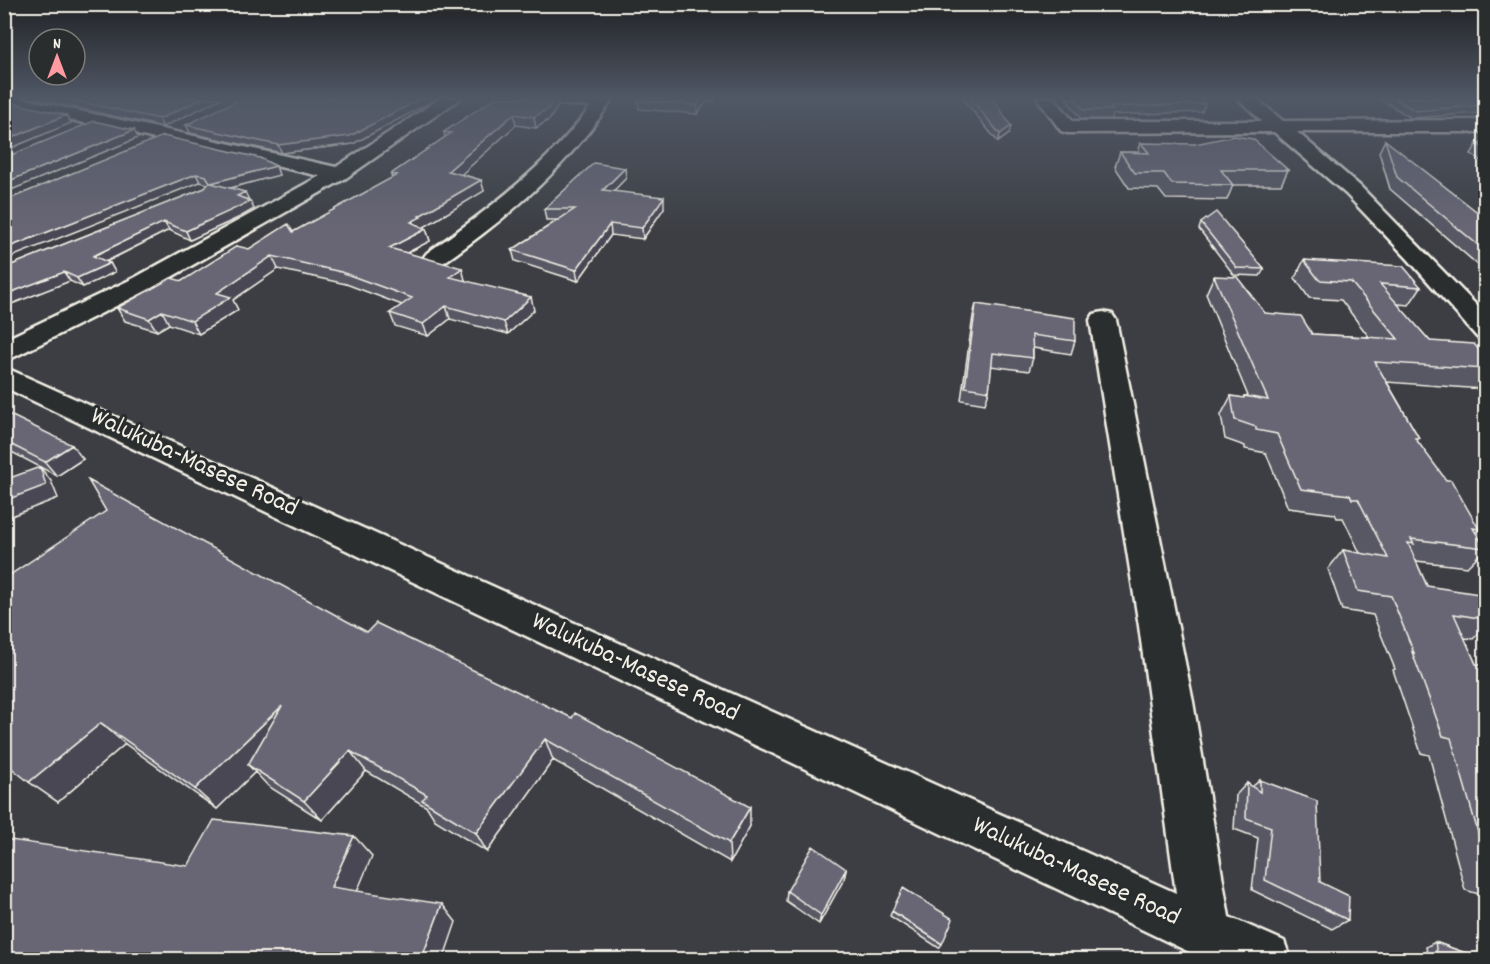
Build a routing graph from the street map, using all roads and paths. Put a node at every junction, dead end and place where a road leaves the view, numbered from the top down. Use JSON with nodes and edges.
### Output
{"nodes":[{"id":1,"x":147,"y":143,"type":"edge"},
{"id":2,"x":201,"y":143,"type":"edge"},
{"id":3,"x":386,"y":143,"type":"edge"},
{"id":4,"x":571,"y":143,"type":"edge"},
{"id":5,"x":1298,"y":143,"type":"edge"},
{"id":6,"x":135,"y":148,"type":"edge"},
{"id":7,"x":339,"y":174,"type":"junction"},
{"id":8,"x":435,"y":258,"type":"edge"},
{"id":9,"x":1102,"y":320,"type":"dead end"},
{"id":10,"x":1485,"y":331,"type":"edge"},
{"id":11,"x":4,"y":351,"type":"edge"},
{"id":12,"x":4,"y":376,"type":"edge"},
{"id":13,"x":1206,"y":932,"type":"junction"},
{"id":14,"x":1265,"y":960,"type":"edge"}],
"edges":[{"from":1,"to":6,"type":"street"},
{"from":2,"to":7,"type":"street"},
{"from":3,"to":7,"type":"street"},
{"from":4,"to":8,"type":"street"},
{"from":5,"to":10,"type":"street"},
{"from":7,"to":11,"type":"street"},
{"from":9,"to":13,"type":"street"},
{"from":12,"to":13,"type":"street","name":"Walukuba-Masese Road"},
{"from":13,"to":14,"type":"street","name":"Walukuba-Masese Road"}]}
